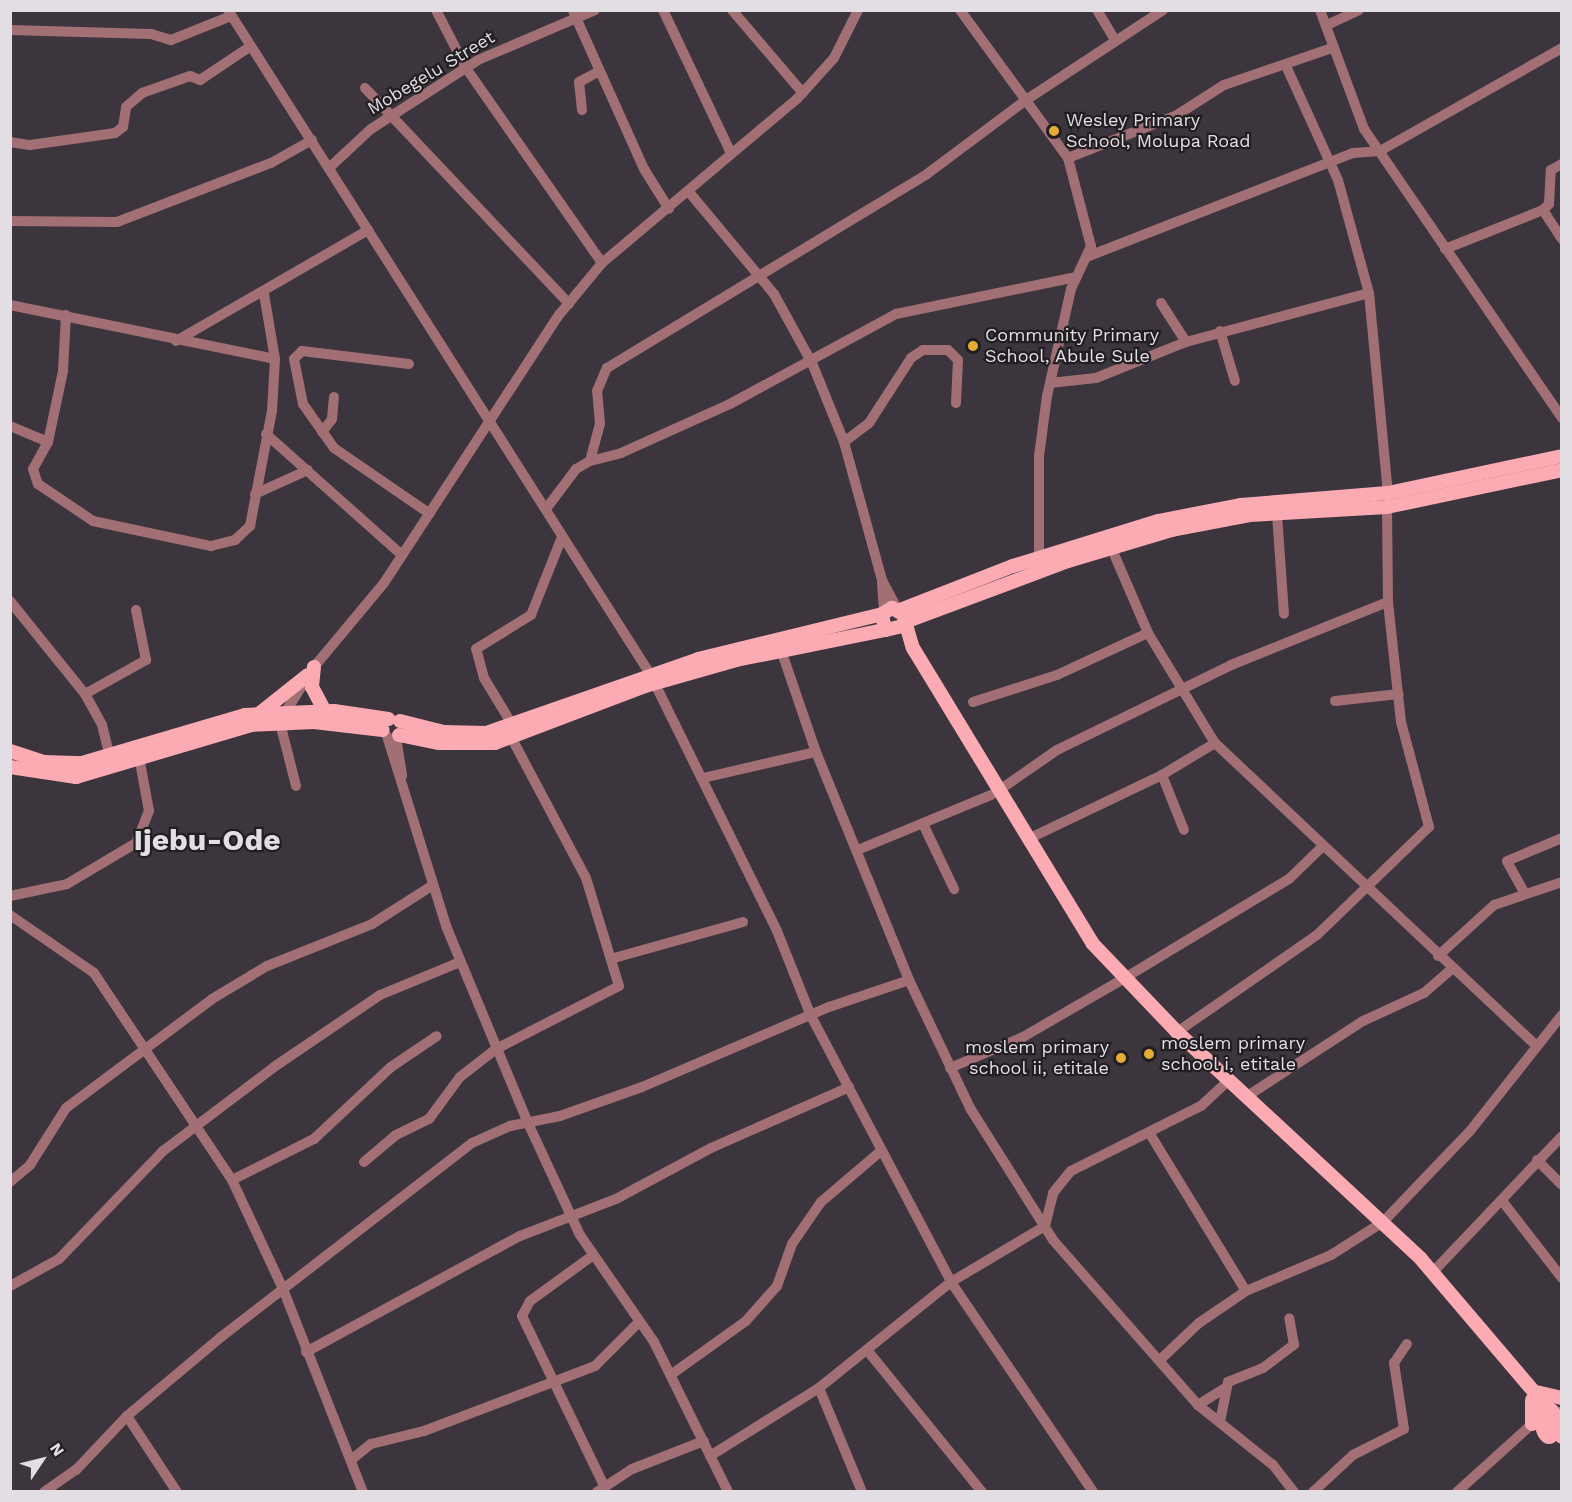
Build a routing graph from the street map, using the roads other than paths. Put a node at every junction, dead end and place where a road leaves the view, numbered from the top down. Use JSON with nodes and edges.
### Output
{"nodes":[{"id":1,"x":436,"y":10,"type":"edge"},
{"id":2,"x":595,"y":10,"type":"edge"},
{"id":3,"x":663,"y":10,"type":"edge"},
{"id":4,"x":732,"y":10,"type":"edge"},
{"id":5,"x":858,"y":10,"type":"edge"},
{"id":6,"x":960,"y":10,"type":"edge"},
{"id":7,"x":1097,"y":10,"type":"edge"},
{"id":8,"x":1163,"y":10,"type":"edge"},
{"id":9,"x":1320,"y":10,"type":"edge"},
{"id":10,"x":1359,"y":10,"type":"edge"},
{"id":11,"x":229,"y":13,"type":"edge"},
{"id":12,"x":574,"y":14,"type":"edge"},
{"id":13,"x":1327,"y":25,"type":"junction"},
{"id":14,"x":10,"y":30,"type":"edge"},
{"id":15,"x":1115,"y":40,"type":"junction"},
{"id":16,"x":251,"y":46,"type":"junction"},
{"id":17,"x":1332,"y":48,"type":"junction"},
{"id":18,"x":1562,"y":48,"type":"edge"},
{"id":19,"x":1286,"y":66,"type":"junction"},
{"id":20,"x":466,"y":68,"type":"junction"},
{"id":21,"x":598,"y":72,"type":"junction"},
{"id":22,"x":365,"y":88,"type":"dead end"},
{"id":23,"x":802,"y":93,"type":"junction"},
{"id":24,"x":1026,"y":100,"type":"junction"},
{"id":25,"x":582,"y":110,"type":"dead end"},
{"id":26,"x":392,"y":117,"type":"junction"},
{"id":27,"x":312,"y":140,"type":"junction"},
{"id":28,"x":10,"y":142,"type":"edge"},
{"id":29,"x":1380,"y":151,"type":"junction"},
{"id":30,"x":731,"y":153,"type":"junction"},
{"id":31,"x":1068,"y":158,"type":"junction"},
{"id":32,"x":1331,"y":162,"type":"junction"},
{"id":33,"x":1562,"y":164,"type":"edge"},
{"id":34,"x":329,"y":168,"type":"junction"},
{"id":35,"x":688,"y":192,"type":"junction"},
{"id":36,"x":669,"y":209,"type":"junction"},
{"id":37,"x":1543,"y":210,"type":"junction"},
{"id":38,"x":10,"y":221,"type":"edge"},
{"id":39,"x":368,"y":230,"type":"junction"},
{"id":40,"x":1562,"y":239,"type":"edge"},
{"id":41,"x":1445,"y":249,"type":"junction"},
{"id":42,"x":1089,"y":256,"type":"junction"},
{"id":43,"x":602,"y":263,"type":"junction"},
{"id":44,"x":758,"y":274,"type":"junction"},
{"id":45,"x":1076,"y":277,"type":"junction"},
{"id":46,"x":1369,"y":293,"type":"junction"},
{"id":47,"x":264,"y":294,"type":"junction"},
{"id":48,"x":1161,"y":303,"type":"dead end"},
{"id":49,"x":10,"y":304,"type":"edge"},
{"id":50,"x":569,"y":304,"type":"junction"},
{"id":51,"x":66,"y":315,"type":"junction"},
{"id":52,"x":1220,"y":331,"type":"junction"},
{"id":53,"x":176,"y":341,"type":"junction"},
{"id":54,"x":1186,"y":342,"type":"junction"},
{"id":55,"x":275,"y":359,"type":"junction"},
{"id":56,"x":812,"y":363,"type":"junction"},
{"id":57,"x":409,"y":364,"type":"dead end"},
{"id":58,"x":1235,"y":381,"type":"dead end"},
{"id":59,"x":1050,"y":383,"type":"junction"},
{"id":60,"x":334,"y":397,"type":"dead end"},
{"id":61,"x":956,"y":403,"type":"dead end"},
{"id":62,"x":1559,"y":416,"type":"edge"},
{"id":63,"x":491,"y":425,"type":"junction"},
{"id":64,"x":10,"y":426,"type":"edge"},
{"id":65,"x":1562,"y":426,"type":"edge"},
{"id":66,"x":322,"y":432,"type":"junction"},
{"id":67,"x":266,"y":434,"type":"junction"},
{"id":68,"x":48,"y":442,"type":"junction"},
{"id":69,"x":844,"y":442,"type":"junction"},
{"id":70,"x":1562,"y":456,"type":"edge"},
{"id":71,"x":590,"y":461,"type":"junction"},
{"id":72,"x":308,"y":470,"type":"junction"},
{"id":73,"x":1562,"y":470,"type":"edge"},
{"id":74,"x":255,"y":494,"type":"junction"},
{"id":75,"x":1388,"y":500,"type":"junction"},
{"id":76,"x":546,"y":509,"type":"junction"},
{"id":77,"x":430,"y":514,"type":"junction"},
{"id":78,"x":1277,"y":514,"type":"junction"},
{"id":79,"x":562,"y":537,"type":"junction"},
{"id":80,"x":1111,"y":548,"type":"junction"},
{"id":81,"x":402,"y":555,"type":"junction"},
{"id":82,"x":1039,"y":559,"type":"junction"},
{"id":83,"x":10,"y":601,"type":"edge"},
{"id":84,"x":1388,"y":602,"type":"junction"},
{"id":85,"x":136,"y":610,"type":"dead end"},
{"id":86,"x":1284,"y":614,"type":"dead end"},
{"id":87,"x":894,"y":619,"type":"junction"},
{"id":88,"x":1148,"y":633,"type":"junction"},
{"id":89,"x":781,"y":650,"type":"junction"},
{"id":90,"x":311,"y":671,"type":"junction"},
{"id":91,"x":653,"y":679,"type":"junction"},
{"id":92,"x":1182,"y":691,"type":"junction"},
{"id":93,"x":85,"y":694,"type":"junction"},
{"id":94,"x":1399,"y":694,"type":"junction"},
{"id":95,"x":1335,"y":701,"type":"dead end"},
{"id":96,"x":973,"y":702,"type":"dead end"},
{"id":97,"x":325,"y":711,"type":"junction"},
{"id":98,"x":260,"y":713,"type":"junction"},
{"id":99,"x":283,"y":717,"type":"junction"},
{"id":100,"x":392,"y":730,"type":"junction"},
{"id":101,"x":513,"y":733,"type":"junction"},
{"id":102,"x":1215,"y":743,"type":"junction"},
{"id":103,"x":10,"y":751,"type":"edge"},
{"id":104,"x":816,"y":752,"type":"junction"},
{"id":105,"x":110,"y":758,"type":"junction"},
{"id":106,"x":140,"y":762,"type":"junction"},
{"id":107,"x":10,"y":768,"type":"edge"},
{"id":108,"x":1162,"y":775,"type":"junction"},
{"id":109,"x":703,"y":778,"type":"junction"},
{"id":110,"x":296,"y":786,"type":"dead end"},
{"id":111,"x":994,"y":793,"type":"junction"},
{"id":112,"x":924,"y":826,"type":"junction"},
{"id":113,"x":1184,"y":830,"type":"dead end"},
{"id":114,"x":1562,"y":838,"type":"edge"},
{"id":115,"x":1028,"y":839,"type":"junction"},
{"id":116,"x":1321,"y":848,"type":"junction"},
{"id":117,"x":860,"y":849,"type":"junction"},
{"id":118,"x":1562,"y":882,"type":"edge"},
{"id":119,"x":433,"y":885,"type":"junction"},
{"id":120,"x":954,"y":889,"type":"dead end"},
{"id":121,"x":1365,"y":890,"type":"junction"},
{"id":122,"x":1524,"y":892,"type":"junction"},
{"id":123,"x":10,"y":896,"type":"edge"},
{"id":124,"x":10,"y":915,"type":"edge"},
{"id":125,"x":742,"y":922,"type":"dead end"},
{"id":126,"x":1438,"y":956,"type":"junction"},
{"id":127,"x":614,"y":958,"type":"junction"},
{"id":128,"x":460,"y":962,"type":"junction"},
{"id":129,"x":1452,"y":969,"type":"junction"},
{"id":130,"x":1122,"y":979,"type":"junction"},
{"id":131,"x":909,"y":980,"type":"junction"},
{"id":132,"x":1562,"y":1015,"type":"edge"},
{"id":133,"x":811,"y":1016,"type":"junction"},
{"id":134,"x":1177,"y":1032,"type":"junction"},
{"id":135,"x":437,"y":1036,"type":"dead end"},
{"id":136,"x":1536,"y":1046,"type":"junction"},
{"id":137,"x":496,"y":1049,"type":"junction"},
{"id":138,"x":145,"y":1050,"type":"junction"},
{"id":139,"x":950,"y":1068,"type":"junction"},
{"id":140,"x":1226,"y":1083,"type":"junction"},
{"id":141,"x":849,"y":1087,"type":"junction"},
{"id":142,"x":1249,"y":1095,"type":"junction"},
{"id":143,"x":528,"y":1123,"type":"junction"},
{"id":144,"x":193,"y":1128,"type":"junction"},
{"id":145,"x":1150,"y":1134,"type":"junction"},
{"id":146,"x":1562,"y":1136,"type":"edge"},
{"id":147,"x":882,"y":1150,"type":"junction"},
{"id":148,"x":1537,"y":1160,"type":"junction"},
{"id":149,"x":364,"y":1162,"type":"dead end"},
{"id":150,"x":231,"y":1180,"type":"junction"},
{"id":151,"x":10,"y":1182,"type":"edge"},
{"id":152,"x":1562,"y":1185,"type":"edge"},
{"id":153,"x":1503,"y":1202,"type":"junction"},
{"id":154,"x":571,"y":1218,"type":"junction"},
{"id":155,"x":1380,"y":1223,"type":"junction"},
{"id":156,"x":1045,"y":1226,"type":"junction"},
{"id":157,"x":592,"y":1256,"type":"junction"},
{"id":158,"x":1432,"y":1272,"type":"junction"},
{"id":159,"x":1562,"y":1278,"type":"edge"},
{"id":160,"x":951,"y":1282,"type":"junction"},
{"id":161,"x":10,"y":1286,"type":"edge"},
{"id":162,"x":283,"y":1289,"type":"junction"},
{"id":163,"x":1246,"y":1291,"type":"junction"},
{"id":164,"x":1289,"y":1318,"type":"dead end"},
{"id":165,"x":639,"y":1322,"type":"junction"},
{"id":166,"x":1407,"y":1344,"type":"dead end"},
{"id":167,"x":867,"y":1350,"type":"junction"},
{"id":168,"x":306,"y":1352,"type":"junction"},
{"id":169,"x":1162,"y":1358,"type":"junction"},
{"id":170,"x":672,"y":1374,"type":"junction"},
{"id":171,"x":557,"y":1382,"type":"junction"},
{"id":172,"x":819,"y":1388,"type":"junction"},
{"id":173,"x":1225,"y":1388,"type":"junction"},
{"id":174,"x":1532,"y":1394,"type":"junction"},
{"id":175,"x":1198,"y":1405,"type":"junction"},
{"id":176,"x":1552,"y":1415,"type":"edge"},
{"id":177,"x":127,"y":1416,"type":"junction"},
{"id":178,"x":1220,"y":1422,"type":"junction"},
{"id":179,"x":1562,"y":1437,"type":"edge"},
{"id":180,"x":704,"y":1441,"type":"junction"},
{"id":181,"x":710,"y":1456,"type":"junction"},
{"id":182,"x":351,"y":1460,"type":"junction"},
{"id":183,"x":600,"y":1489,"type":"edge"},
{"id":184,"x":44,"y":1491,"type":"edge"},
{"id":185,"x":177,"y":1491,"type":"edge"},
{"id":186,"x":363,"y":1491,"type":"edge"},
{"id":187,"x":728,"y":1491,"type":"edge"},
{"id":188,"x":862,"y":1491,"type":"edge"},
{"id":189,"x":982,"y":1491,"type":"edge"},
{"id":190,"x":1093,"y":1491,"type":"edge"},
{"id":191,"x":1294,"y":1491,"type":"edge"},
{"id":192,"x":1313,"y":1491,"type":"edge"},
{"id":193,"x":1457,"y":1491,"type":"edge"}],
"edges":[{"from":1,"to":20,"type":"street"},
{"from":2,"to":12,"type":"street","name":"Mobegelu Street"},
{"from":3,"to":30,"type":"street"},
{"from":4,"to":23,"type":"street"},
{"from":5,"to":23,"type":"street"},
{"from":6,"to":24,"type":"street"},
{"from":7,"to":15,"type":"street"},
{"from":8,"to":15,"type":"street"},
{"from":9,"to":13,"type":"street"},
{"from":10,"to":13,"type":"street"},
{"from":11,"to":14,"type":"street"},
{"from":11,"to":16,"type":"street"},
{"from":12,"to":20,"type":"street","name":"Mobegelu Street"},
{"from":12,"to":21,"type":"street"},
{"from":13,"to":17,"type":"street"},
{"from":15,"to":24,"type":"street"},
{"from":16,"to":27,"type":"street"},
{"from":16,"to":28,"type":"street"},
{"from":17,"to":19,"type":"street"},
{"from":17,"to":29,"type":"street"},
{"from":18,"to":29,"type":"street"},
{"from":19,"to":31,"type":"street"},
{"from":19,"to":32,"type":"street"},
{"from":20,"to":26,"type":"street","name":"Mobegelu Street"},
{"from":20,"to":43,"type":"street"},
{"from":21,"to":25,"type":"street"},
{"from":21,"to":36,"type":"street"},
{"from":22,"to":26,"type":"street"},
{"from":23,"to":30,"type":"street"},
{"from":24,"to":31,"type":"street"},
{"from":24,"to":44,"type":"street"},
{"from":26,"to":34,"type":"street","name":"Mobegelu Street"},
{"from":26,"to":50,"type":"street"},
{"from":27,"to":34,"type":"street"},
{"from":27,"to":38,"type":"street"},
{"from":29,"to":32,"type":"street"},
{"from":29,"to":41,"type":"street"},
{"from":30,"to":35,"type":"street"},
{"from":31,"to":42,"type":"street"},
{"from":32,"to":42,"type":"street"},
{"from":32,"to":46,"type":"street"},
{"from":33,"to":37,"type":"street"},
{"from":34,"to":39,"type":"street"},
{"from":35,"to":36,"type":"street"},
{"from":35,"to":44,"type":"street"},
{"from":36,"to":43,"type":"street"},
{"from":37,"to":40,"type":"street"},
{"from":37,"to":41,"type":"street"},
{"from":39,"to":47,"type":"street"},
{"from":39,"to":63,"type":"street"},
{"from":41,"to":62,"type":"street"},
{"from":42,"to":45,"type":"street"},
{"from":43,"to":50,"type":"street"},
{"from":44,"to":56,"type":"street"},
{"from":44,"to":71,"type":"street"},
{"from":45,"to":56,"type":"street"},
{"from":45,"to":59,"type":"street"},
{"from":46,"to":52,"type":"street"},
{"from":46,"to":75,"type":"street"},
{"from":47,"to":53,"type":"street"},
{"from":47,"to":55,"type":"street"},
{"from":48,"to":54,"type":"street"},
{"from":49,"to":51,"type":"street"},
{"from":50,"to":63,"type":"street"},
{"from":51,"to":53,"type":"street"},
{"from":51,"to":68,"type":"street"},
{"from":52,"to":54,"type":"street"},
{"from":52,"to":58,"type":"street"},
{"from":53,"to":55,"type":"street"},
{"from":54,"to":59,"type":"street"},
{"from":55,"to":67,"type":"street"},
{"from":56,"to":69,"type":"street"},
{"from":56,"to":71,"type":"street"},
{"from":57,"to":66,"type":"street"},
{"from":59,"to":82,"type":"street"},
{"from":60,"to":66,"type":"street"},
{"from":61,"to":69,"type":"street"},
{"from":62,"to":65,"type":"street"},
{"from":63,"to":76,"type":"street"},
{"from":63,"to":77,"type":"street"},
{"from":64,"to":68,"type":"street"},
{"from":66,"to":77,"type":"street"},
{"from":67,"to":72,"type":"street"},
{"from":67,"to":74,"type":"street"},
{"from":68,"to":74,"type":"street"},
{"from":69,"to":87,"type":"street"},
{"from":70,"to":75,"type":"main road"},
{"from":71,"to":76,"type":"street"},
{"from":72,"to":74,"type":"street"},
{"from":72,"to":81,"type":"street"},
{"from":73,"to":75,"type":"main road"},
{"from":75,"to":78,"type":"main road"},
{"from":75,"to":82,"type":"main road"},
{"from":75,"to":84,"type":"street"},
{"from":76,"to":79,"type":"street"},
{"from":77,"to":81,"type":"street"},
{"from":78,"to":80,"type":"main road"},
{"from":78,"to":86,"type":"street"},
{"from":79,"to":91,"type":"street"},
{"from":79,"to":101,"type":"street"},
{"from":80,"to":87,"type":"main road"},
{"from":80,"to":88,"type":"street"},
{"from":81,"to":90,"type":"street"},
{"from":82,"to":87,"type":"main road"},
{"from":83,"to":93,"type":"street"},
{"from":84,"to":92,"type":"street"},
{"from":84,"to":94,"type":"street"},
{"from":85,"to":93,"type":"street"},
{"from":87,"to":89,"type":"main road"},
{"from":87,"to":91,"type":"main road"},
{"from":87,"to":111,"type":"main road"},
{"from":88,"to":92,"type":"street"},
{"from":88,"to":96,"type":"street"},
{"from":89,"to":91,"type":"main road"},
{"from":89,"to":104,"type":"street"},
{"from":90,"to":97,"type":"main road"},
{"from":90,"to":98,"type":"main road"},
{"from":90,"to":99,"type":"street"},
{"from":91,"to":101,"type":"main road"},
{"from":91,"to":109,"type":"street"},
{"from":92,"to":102,"type":"street"},
{"from":92,"to":111,"type":"street"},
{"from":93,"to":105,"type":"street"},
{"from":94,"to":95,"type":"street"},
{"from":94,"to":121,"type":"street"},
{"from":97,"to":99,"type":"main road"},
{"from":97,"to":100,"type":"main road"},
{"from":98,"to":99,"type":"main road"},
{"from":98,"to":105,"type":"main road"},
{"from":99,"to":100,"type":"main road"},
{"from":99,"to":106,"type":"main road"},
{"from":99,"to":110,"type":"street"},
{"from":100,"to":101,"type":"main road"},
{"from":100,"to":119,"type":"street"},
{"from":101,"to":127,"type":"street"},
{"from":102,"to":108,"type":"street"},
{"from":102,"to":116,"type":"street"},
{"from":103,"to":105,"type":"main road"},
{"from":104,"to":109,"type":"street"},
{"from":104,"to":117,"type":"street"},
{"from":106,"to":107,"type":"main road"},
{"from":106,"to":123,"type":"street"},
{"from":108,"to":113,"type":"street"},
{"from":108,"to":115,"type":"street"},
{"from":109,"to":133,"type":"street"},
{"from":111,"to":112,"type":"street"},
{"from":111,"to":115,"type":"main road"},
{"from":111,"to":130,"type":"main road"},
{"from":112,"to":117,"type":"street"},
{"from":112,"to":120,"type":"street"},
{"from":114,"to":122,"type":"street"},
{"from":115,"to":130,"type":"main road"},
{"from":116,"to":121,"type":"street"},
{"from":116,"to":130,"type":"street"},
{"from":117,"to":131,"type":"street"},
{"from":118,"to":122,"type":"street"},
{"from":119,"to":128,"type":"street"},
{"from":119,"to":138,"type":"street"},
{"from":121,"to":126,"type":"street"},
{"from":121,"to":134,"type":"street"},
{"from":122,"to":126,"type":"street"},
{"from":124,"to":138,"type":"street"},
{"from":125,"to":127,"type":"street"},
{"from":126,"to":129,"type":"street"},
{"from":127,"to":137,"type":"street"},
{"from":128,"to":137,"type":"street"},
{"from":128,"to":144,"type":"street"},
{"from":129,"to":136,"type":"street"},
{"from":129,"to":142,"type":"street"},
{"from":130,"to":134,"type":"main road"},
{"from":130,"to":139,"type":"street"},
{"from":130,"to":140,"type":"main road"},
{"from":131,"to":133,"type":"street"},
{"from":131,"to":139,"type":"street"},
{"from":132,"to":136,"type":"street"},
{"from":133,"to":141,"type":"street"},
{"from":133,"to":143,"type":"street"},
{"from":134,"to":142,"type":"main road"},
{"from":135,"to":150,"type":"street"},
{"from":136,"to":155,"type":"street"},
{"from":137,"to":143,"type":"street"},
{"from":137,"to":149,"type":"street"},
{"from":138,"to":144,"type":"street"},
{"from":138,"to":151,"type":"street"},
{"from":139,"to":156,"type":"street"},
{"from":140,"to":145,"type":"street"},
{"from":140,"to":155,"type":"main road"},
{"from":141,"to":147,"type":"street"},
{"from":141,"to":154,"type":"street"},
{"from":142,"to":155,"type":"main road"},
{"from":143,"to":154,"type":"street"},
{"from":143,"to":162,"type":"street"},
{"from":144,"to":150,"type":"street"},
{"from":144,"to":161,"type":"street"},
{"from":145,"to":156,"type":"street"},
{"from":145,"to":163,"type":"street"},
{"from":146,"to":148,"type":"street"},
{"from":147,"to":160,"type":"street"},
{"from":147,"to":170,"type":"street"},
{"from":148,"to":152,"type":"street"},
{"from":148,"to":153,"type":"street"},
{"from":150,"to":162,"type":"street"},
{"from":153,"to":158,"type":"street"},
{"from":153,"to":159,"type":"street"},
{"from":154,"to":157,"type":"street"},
{"from":154,"to":168,"type":"street"},
{"from":155,"to":158,"type":"main road"},
{"from":155,"to":163,"type":"street"},
{"from":155,"to":174,"type":"main road"},
{"from":156,"to":160,"type":"street"},
{"from":156,"to":169,"type":"street"},
{"from":157,"to":165,"type":"street"},
{"from":157,"to":171,"type":"street"},
{"from":158,"to":174,"type":"main road"},
{"from":160,"to":167,"type":"street"},
{"from":160,"to":190,"type":"street"},
{"from":162,"to":168,"type":"street"},
{"from":162,"to":177,"type":"street"},
{"from":163,"to":169,"type":"street"},
{"from":164,"to":173,"type":"street"},
{"from":165,"to":170,"type":"street"},
{"from":165,"to":171,"type":"street"},
{"from":166,"to":192,"type":"street"},
{"from":167,"to":172,"type":"street"},
{"from":167,"to":189,"type":"street"},
{"from":168,"to":182,"type":"street"},
{"from":169,"to":175,"type":"street"},
{"from":170,"to":180,"type":"street"},
{"from":171,"to":182,"type":"street"},
{"from":171,"to":183,"type":"street"},
{"from":172,"to":181,"type":"street"},
{"from":172,"to":188,"type":"street"},
{"from":173,"to":175,"type":"street"},
{"from":173,"to":178,"type":"street"},
{"from":174,"to":176,"type":"main road"},
{"from":174,"to":176,"type":"main road"},
{"from":175,"to":178,"type":"street"},
{"from":176,"to":179,"type":"main road"},
{"from":176,"to":193,"type":"street"},
{"from":177,"to":184,"type":"street"},
{"from":177,"to":185,"type":"street"},
{"from":178,"to":191,"type":"street"},
{"from":180,"to":181,"type":"street"},
{"from":180,"to":183,"type":"street"},
{"from":181,"to":187,"type":"street"},
{"from":182,"to":186,"type":"street"}]}
